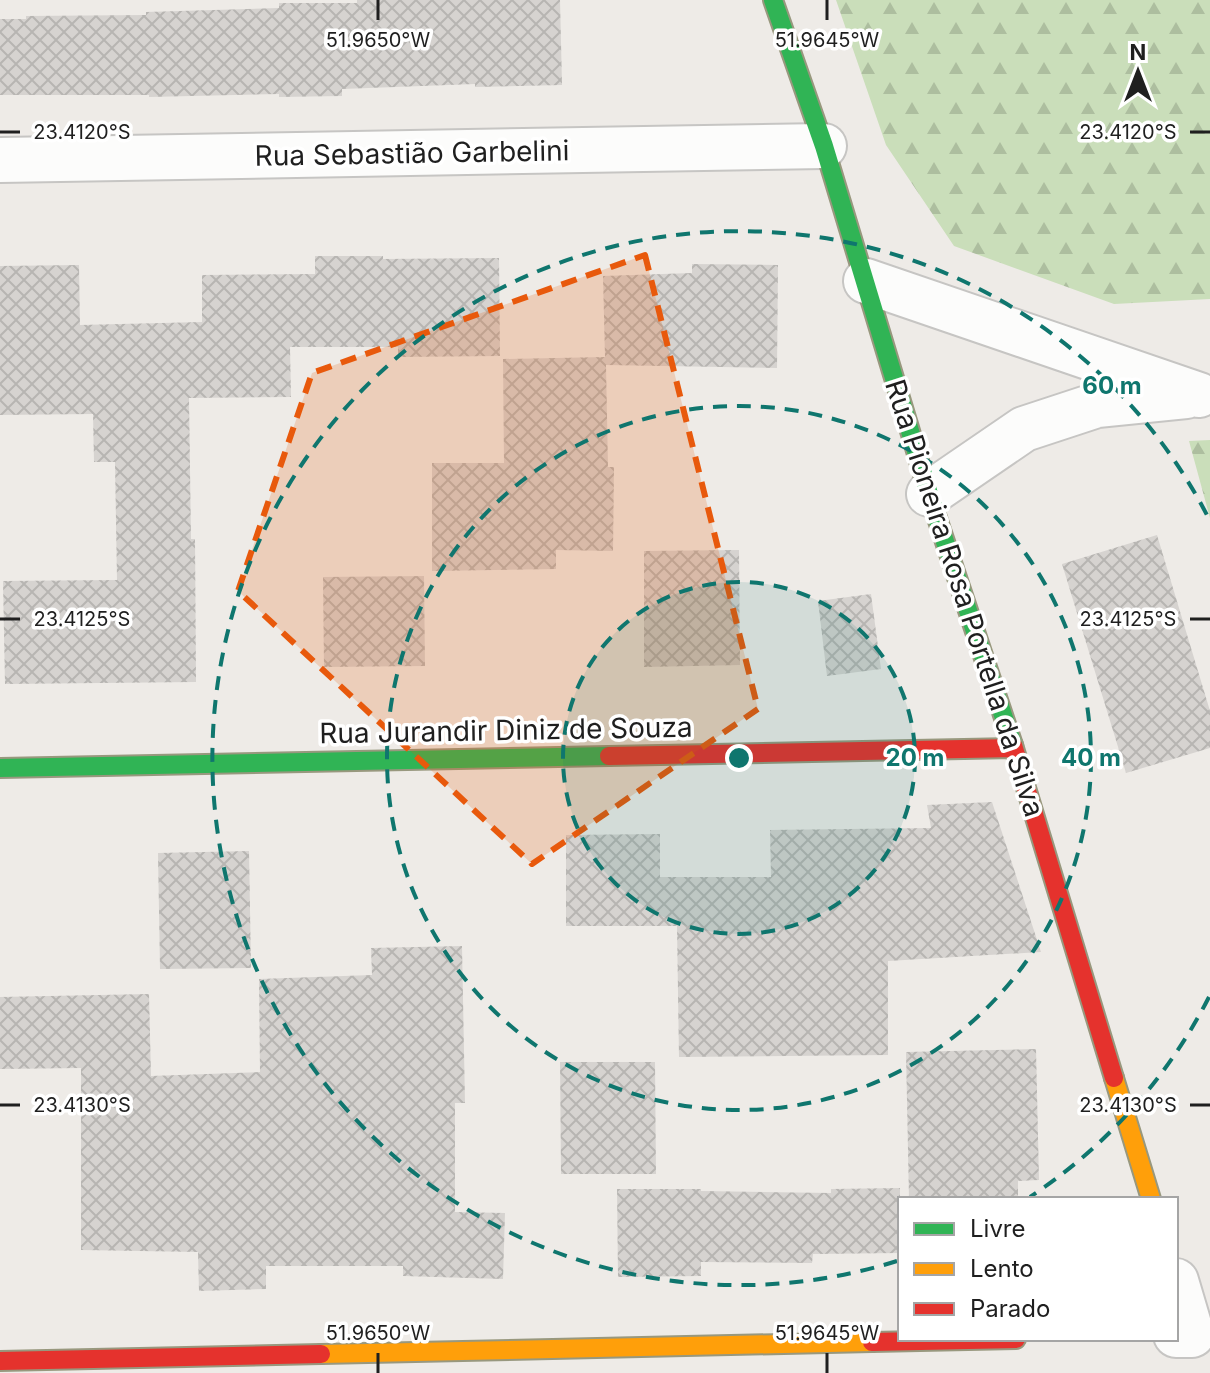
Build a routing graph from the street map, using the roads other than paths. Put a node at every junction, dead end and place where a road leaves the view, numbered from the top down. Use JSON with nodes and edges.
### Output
{"nodes":[{"id":1,"x":773,"y":0,"type":"edge"},
{"id":2,"x":824,"y":146,"type":"junction"},
{"id":3,"x":0,"y":160,"type":"edge"},
{"id":4,"x":866,"y":281,"type":"junction"},
{"id":5,"x":1204,"y":395,"type":"edge"},
{"id":6,"x":929,"y":494,"type":"junction"},
{"id":7,"x":1014,"y":748,"type":"junction"},
{"id":8,"x":0,"y":768,"type":"edge"},
{"id":9,"x":1150,"y":1197,"type":"edge"},
{"id":10,"x":1178,"y":1294,"type":"edge"},
{"id":11,"x":1184,"y":1335,"type":"edge"},
{"id":12,"x":924,"y":1341,"type":"edge"},
{"id":13,"x":0,"y":1361,"type":"edge"}],
"edges":[{"from":1,"to":2,"type":"street","name":"Rua Pioneira Rosa Portella da Silva"},
{"from":2,"to":3,"type":"street","name":"Rua Sebastião Garbelini"},
{"from":2,"to":4,"type":"street","name":"Rua Pioneira Rosa Portella da Silva"},
{"from":4,"to":5,"type":"street"},
{"from":4,"to":6,"type":"street","name":"Rua Pioneira Rosa Portella da Silva"},
{"from":5,"to":6,"type":"street"},
{"from":6,"to":7,"type":"street","name":"Rua Pioneira Rosa Portella da Silva"},
{"from":7,"to":8,"type":"street","name":"Rua Jurandir Diniz de Souza"},
{"from":7,"to":9,"type":"street","name":"Rua Pioneira Rosa Portella da Silva"},
{"from":10,"to":11,"type":"street"},
{"from":12,"to":13,"type":"street"}]}
